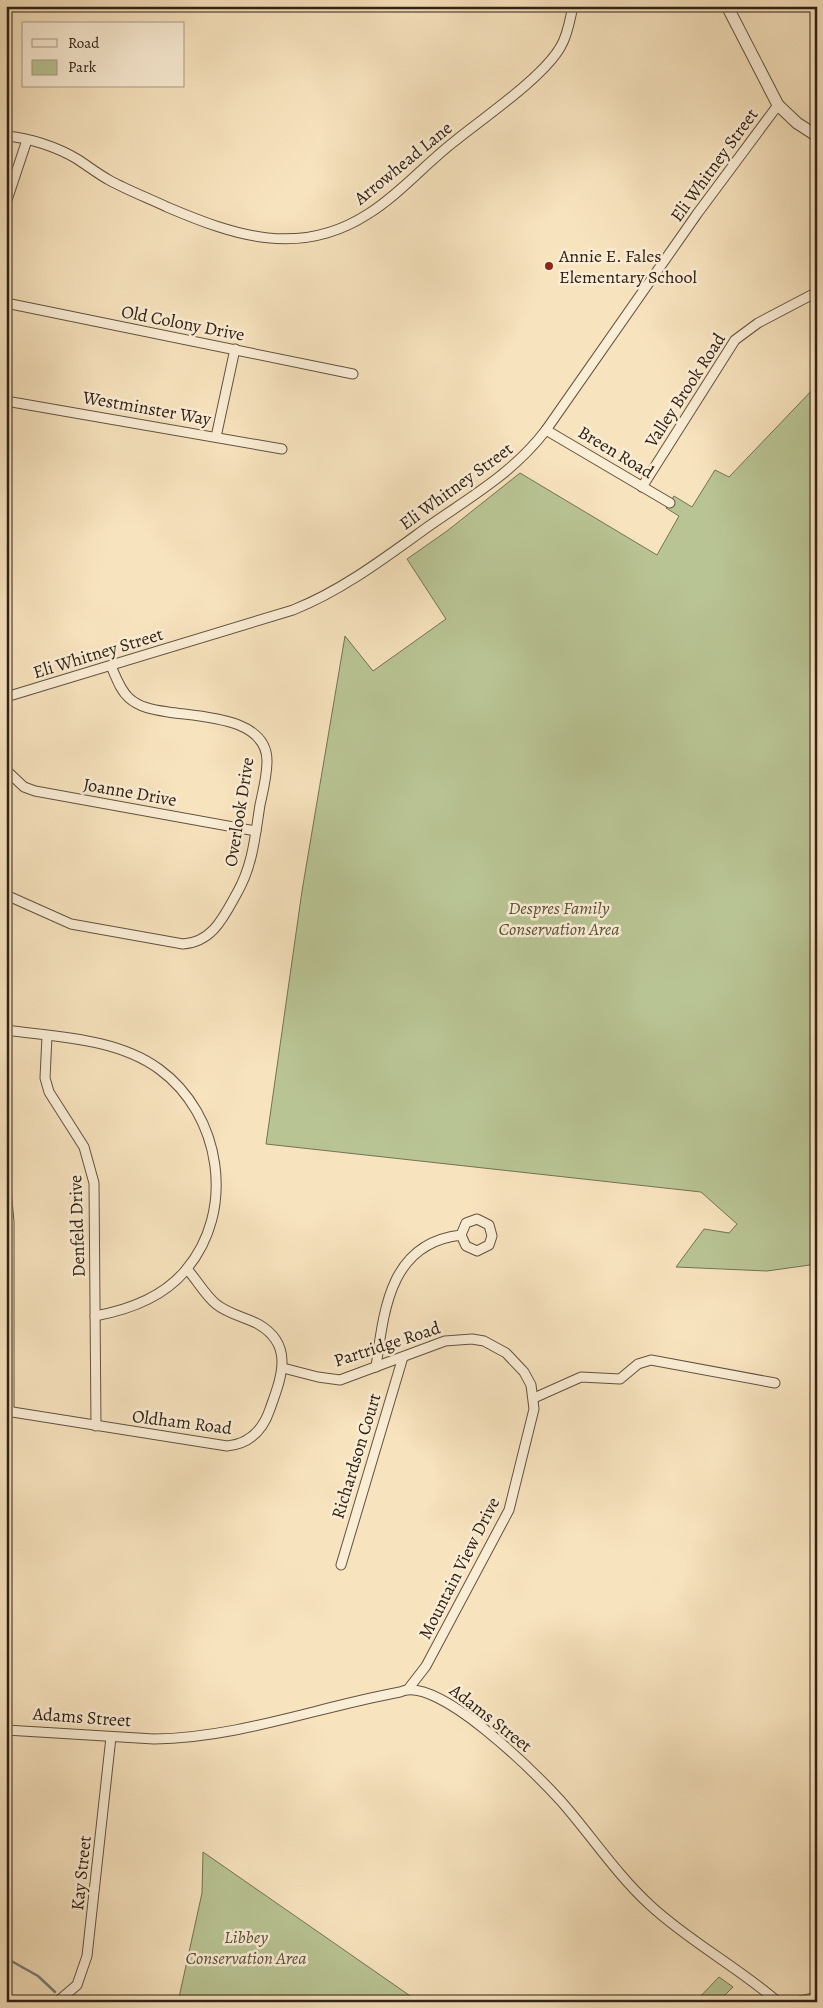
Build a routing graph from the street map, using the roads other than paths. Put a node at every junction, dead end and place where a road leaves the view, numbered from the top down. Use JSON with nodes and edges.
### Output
{"nodes":[{"id":1,"x":573,"y":6,"type":"edge"},
{"id":2,"x":727,"y":6,"type":"edge"},
{"id":3,"x":778,"y":105,"type":"junction"},
{"id":4,"x":6,"y":136,"type":"edge"},
{"id":5,"x":817,"y":136,"type":"edge"},
{"id":6,"x":27,"y":140,"type":"junction"},
{"id":7,"x":6,"y":203,"type":"edge"},
{"id":8,"x":817,"y":292,"type":"edge"},
{"id":9,"x":6,"y":303,"type":"edge"},
{"id":10,"x":235,"y":349,"type":"junction"},
{"id":11,"x":353,"y":374,"type":"dead end"},
{"id":12,"x":6,"y":400,"type":"edge"},
{"id":13,"x":546,"y":430,"type":"junction"},
{"id":14,"x":216,"y":437,"type":"junction"},
{"id":15,"x":282,"y":449,"type":"dead end"},
{"id":16,"x":642,"y":487,"type":"junction"},
{"id":17,"x":670,"y":503,"type":"dead end"},
{"id":18,"x":110,"y":666,"type":"junction"},
{"id":19,"x":6,"y":698,"type":"edge"},
{"id":20,"x":6,"y":770,"type":"edge"},
{"id":21,"x":256,"y":831,"type":"junction"},
{"id":22,"x":6,"y":895,"type":"edge"},
{"id":23,"x":6,"y":1030,"type":"edge"},
{"id":24,"x":47,"y":1036,"type":"junction"},
{"id":25,"x":6,"y":1188,"type":"edge"},
{"id":26,"x":461,"y":1235,"type":"dead end"},
{"id":27,"x":187,"y":1269,"type":"junction"},
{"id":28,"x":95,"y":1316,"type":"junction"},
{"id":29,"x":403,"y":1357,"type":"junction"},
{"id":30,"x":376,"y":1367,"type":"junction"},
{"id":31,"x":283,"y":1368,"type":"junction"},
{"id":32,"x":775,"y":1383,"type":"dead end"},
{"id":33,"x":534,"y":1398,"type":"junction"},
{"id":34,"x":8,"y":1411,"type":"edge"},
{"id":35,"x":96,"y":1426,"type":"junction"},
{"id":36,"x":341,"y":1565,"type":"dead end"},
{"id":37,"x":409,"y":1688,"type":"junction"},
{"id":38,"x":6,"y":1730,"type":"edge"},
{"id":39,"x":111,"y":1737,"type":"junction"},
{"id":40,"x":817,"y":1996,"type":"edge"},
{"id":41,"x":57,"y":2002,"type":"edge"},
{"id":42,"x":778,"y":2002,"type":"edge"},
{"id":43,"x":795,"y":2002,"type":"edge"}],
"edges":[{"from":1,"to":6,"type":"street","name":"Arrowhead Lane"},
{"from":2,"to":3,"type":"street"},
{"from":3,"to":5,"type":"street"},
{"from":3,"to":13,"type":"street","name":"Eli Whitney Street"},
{"from":4,"to":6,"type":"street","name":"Arrowhead Lane"},
{"from":6,"to":7,"type":"street"},
{"from":8,"to":16,"type":"street","name":"Valley Brook Road"},
{"from":9,"to":10,"type":"street","name":"Old Colony Drive"},
{"from":10,"to":11,"type":"street","name":"Old Colony Drive"},
{"from":10,"to":14,"type":"street"},
{"from":12,"to":14,"type":"street","name":"Westminster Way"},
{"from":13,"to":16,"type":"street","name":"Breen Road"},
{"from":13,"to":18,"type":"street","name":"Eli Whitney Street"},
{"from":14,"to":15,"type":"street","name":"Westminster Way"},
{"from":16,"to":17,"type":"street","name":"Breen Road"},
{"from":18,"to":19,"type":"street","name":"Eli Whitney Street"},
{"from":18,"to":21,"type":"street","name":"Overlook Drive"},
{"from":20,"to":21,"type":"street","name":"Joanne Drive"},
{"from":21,"to":22,"type":"street","name":"Overlook Drive"},
{"from":23,"to":24,"type":"street"},
{"from":24,"to":27,"type":"street"},
{"from":24,"to":28,"type":"street","name":"Denfeld Drive"},
{"from":25,"to":34,"type":"street"},
{"from":26,"to":30,"type":"street"},
{"from":27,"to":28,"type":"street"},
{"from":27,"to":31,"type":"street"},
{"from":28,"to":35,"type":"street","name":"Denfeld Drive"},
{"from":29,"to":30,"type":"street","name":"Partridge Road"},
{"from":29,"to":33,"type":"street","name":"Partridge Road"},
{"from":29,"to":36,"type":"street","name":"Richardson Court"},
{"from":30,"to":31,"type":"street","name":"Partridge Road"},
{"from":31,"to":35,"type":"street","name":"Oldham Road"},
{"from":32,"to":33,"type":"street"},
{"from":33,"to":37,"type":"street","name":"Mountain View Drive"},
{"from":34,"to":35,"type":"street","name":"Oldham Road"},
{"from":37,"to":39,"type":"street","name":"Adams Street"},
{"from":37,"to":42,"type":"street","name":"Adams Street"},
{"from":38,"to":39,"type":"street","name":"Adams Street"},
{"from":39,"to":41,"type":"street","name":"Kay Street"},
{"from":40,"to":43,"type":"street"}]}
